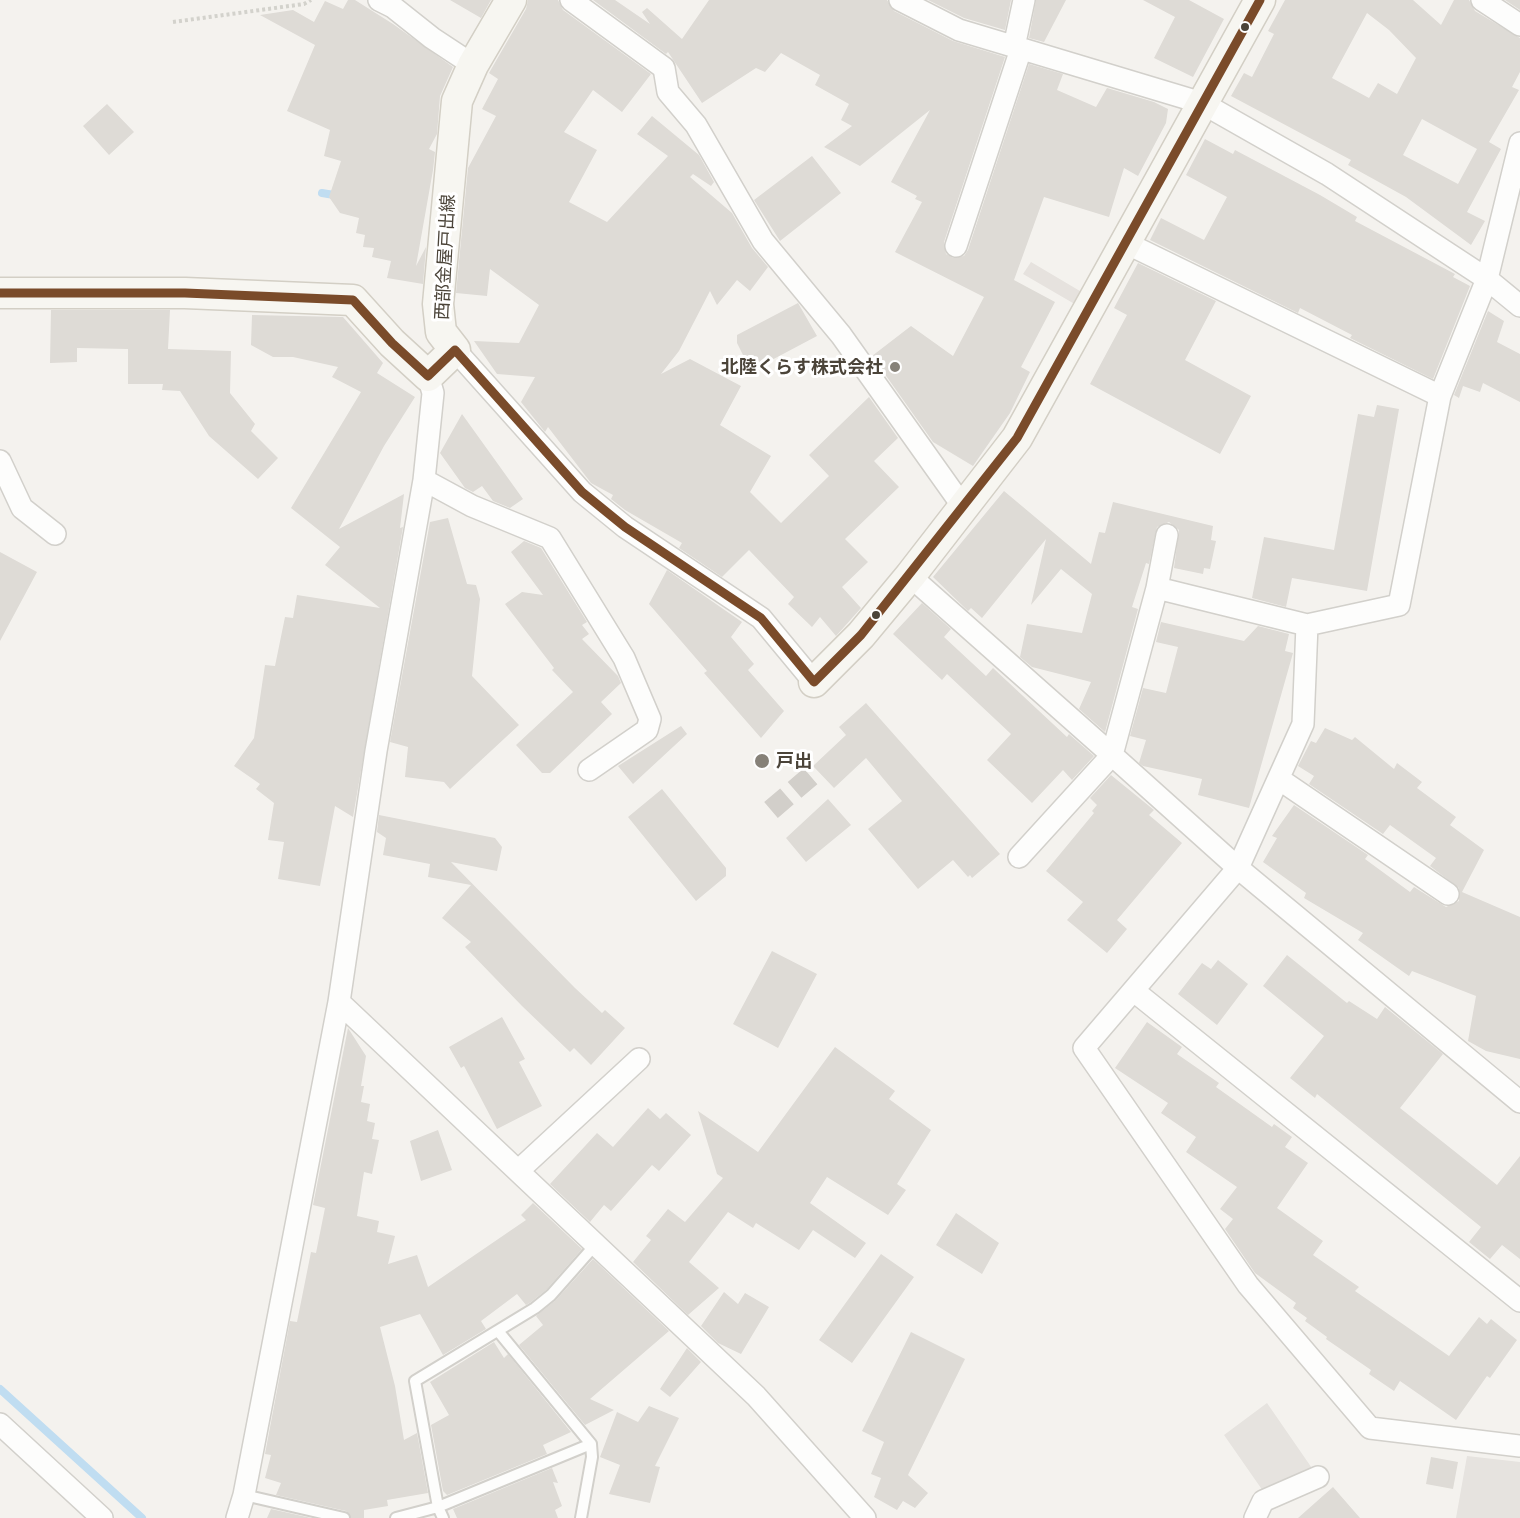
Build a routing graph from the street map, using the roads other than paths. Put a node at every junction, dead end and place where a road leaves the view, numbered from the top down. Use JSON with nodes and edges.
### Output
{"nodes":[{"id":1,"x":379,"y":0,"type":"edge"},
{"id":2,"x":511,"y":0,"type":"edge"},
{"id":3,"x":571,"y":0,"type":"edge"},
{"id":4,"x":900,"y":0,"type":"edge"},
{"id":5,"x":1024,"y":0,"type":"edge"},
{"id":6,"x":1260,"y":0,"type":"edge"},
{"id":7,"x":1482,"y":0,"type":"edge"},
{"id":8,"x":1520,"y":25,"type":"edge"},
{"id":9,"x":1018,"y":48,"type":"junction"},
{"id":10,"x":473,"y":65,"type":"junction"},
{"id":11,"x":1202,"y":103,"type":"junction"},
{"id":12,"x":1520,"y":143,"type":"edge"},
{"id":13,"x":1126,"y":243,"type":"junction"},
{"id":14,"x":956,"y":246,"type":"dead end"},
{"id":15,"x":1487,"y":279,"type":"junction"},
{"id":16,"x":0,"y":293,"type":"edge"},
{"id":17,"x":1520,"y":306,"type":"edge"},
{"id":18,"x":455,"y":350,"type":"junction"},
{"id":19,"x":428,"y":376,"type":"junction"},
{"id":20,"x":1440,"y":396,"type":"junction"},
{"id":21,"x":0,"y":461,"type":"edge"},
{"id":22,"x":424,"y":480,"type":"junction"},
{"id":23,"x":964,"y":508,"type":"junction"},
{"id":24,"x":54,"y":534,"type":"dead end"},
{"id":25,"x":1167,"y":535,"type":"dead end"},
{"id":26,"x":910,"y":576,"type":"junction"},
{"id":27,"x":1157,"y":588,"type":"junction"},
{"id":28,"x":1307,"y":626,"type":"junction"},
{"id":29,"x":814,"y":682,"type":"joint"},
{"id":30,"x":1112,"y":755,"type":"junction"},
{"id":31,"x":589,"y":770,"type":"dead end"},
{"id":32,"x":1279,"y":779,"type":"junction"},
{"id":33,"x":1019,"y":857,"type":"dead end"},
{"id":34,"x":1238,"y":868,"type":"junction"},
{"id":35,"x":1448,"y":894,"type":"dead end"},
{"id":36,"x":1134,"y":991,"type":"junction"},
{"id":37,"x":339,"y":1002,"type":"junction"},
{"id":38,"x":639,"y":1059,"type":"dead end"},
{"id":39,"x":1520,"y":1102,"type":"edge"},
{"id":40,"x":518,"y":1171,"type":"junction"},
{"id":41,"x":596,"y":1245,"type":"junction"},
{"id":42,"x":1520,"y":1301,"type":"edge"},
{"id":43,"x":498,"y":1331,"type":"junction"},
{"id":44,"x":0,"y":1424,"type":"edge"},
{"id":45,"x":591,"y":1444,"type":"junction"},
{"id":46,"x":1520,"y":1446,"type":"edge"},
{"id":47,"x":1317,"y":1477,"type":"dead end"},
{"id":48,"x":244,"y":1495,"type":"junction"},
{"id":49,"x":438,"y":1507,"type":"junction"},
{"id":50,"x":102,"y":1518,"type":"edge"},
{"id":51,"x":237,"y":1518,"type":"edge"},
{"id":52,"x":344,"y":1518,"type":"edge"},
{"id":53,"x":396,"y":1518,"type":"edge"},
{"id":54,"x":443,"y":1518,"type":"edge"},
{"id":55,"x":581,"y":1518,"type":"edge"},
{"id":56,"x":865,"y":1518,"type":"edge"},
{"id":57,"x":1255,"y":1518,"type":"edge"}],
"edges":[{"from":1,"to":10,"type":"street"},
{"from":2,"to":10,"type":"main road","name":"西部金屋戸出線"},
{"from":3,"to":23,"type":"street"},
{"from":4,"to":9,"type":"street"},
{"from":5,"to":9,"type":"street"},
{"from":6,"to":11,"type":"main road"},
{"from":7,"to":8,"type":"street"},
{"from":9,"to":11,"type":"street"},
{"from":9,"to":14,"type":"street"},
{"from":10,"to":18,"type":"main road","name":"西部金屋戸出線"},
{"from":11,"to":13,"type":"main road"},
{"from":11,"to":15,"type":"street"},
{"from":12,"to":15,"type":"street"},
{"from":13,"to":20,"type":"street"},
{"from":13,"to":23,"type":"main road"},
{"from":15,"to":17,"type":"street"},
{"from":15,"to":20,"type":"street"},
{"from":16,"to":19,"type":"main road"},
{"from":18,"to":19,"type":"main road"},
{"from":18,"to":29,"type":"street"},
{"from":19,"to":22,"type":"street"},
{"from":20,"to":28,"type":"street"},
{"from":21,"to":24,"type":"street"},
{"from":22,"to":31,"type":"street"},
{"from":22,"to":37,"type":"street"},
{"from":23,"to":26,"type":"main road"},
{"from":25,"to":27,"type":"street"},
{"from":26,"to":29,"type":"main road"},
{"from":26,"to":30,"type":"street"},
{"from":27,"to":28,"type":"street"},
{"from":27,"to":30,"type":"street"},
{"from":28,"to":32,"type":"street"},
{"from":30,"to":33,"type":"street"},
{"from":30,"to":34,"type":"street"},
{"from":32,"to":34,"type":"street"},
{"from":32,"to":35,"type":"street"},
{"from":34,"to":36,"type":"street"},
{"from":34,"to":39,"type":"street"},
{"from":36,"to":42,"type":"street"},
{"from":36,"to":46,"type":"street"},
{"from":37,"to":40,"type":"street"},
{"from":37,"to":48,"type":"street"},
{"from":38,"to":40,"type":"street"},
{"from":40,"to":41,"type":"street"},
{"from":41,"to":43,"type":"lane"},
{"from":41,"to":56,"type":"street"},
{"from":43,"to":45,"type":"lane"},
{"from":43,"to":49,"type":"lane"},
{"from":44,"to":50,"type":"street"},
{"from":45,"to":49,"type":"lane"},
{"from":45,"to":55,"type":"lane"},
{"from":47,"to":57,"type":"street"},
{"from":48,"to":51,"type":"street"},
{"from":48,"to":52,"type":"lane"},
{"from":49,"to":53,"type":"lane"},
{"from":49,"to":54,"type":"lane"}]}
